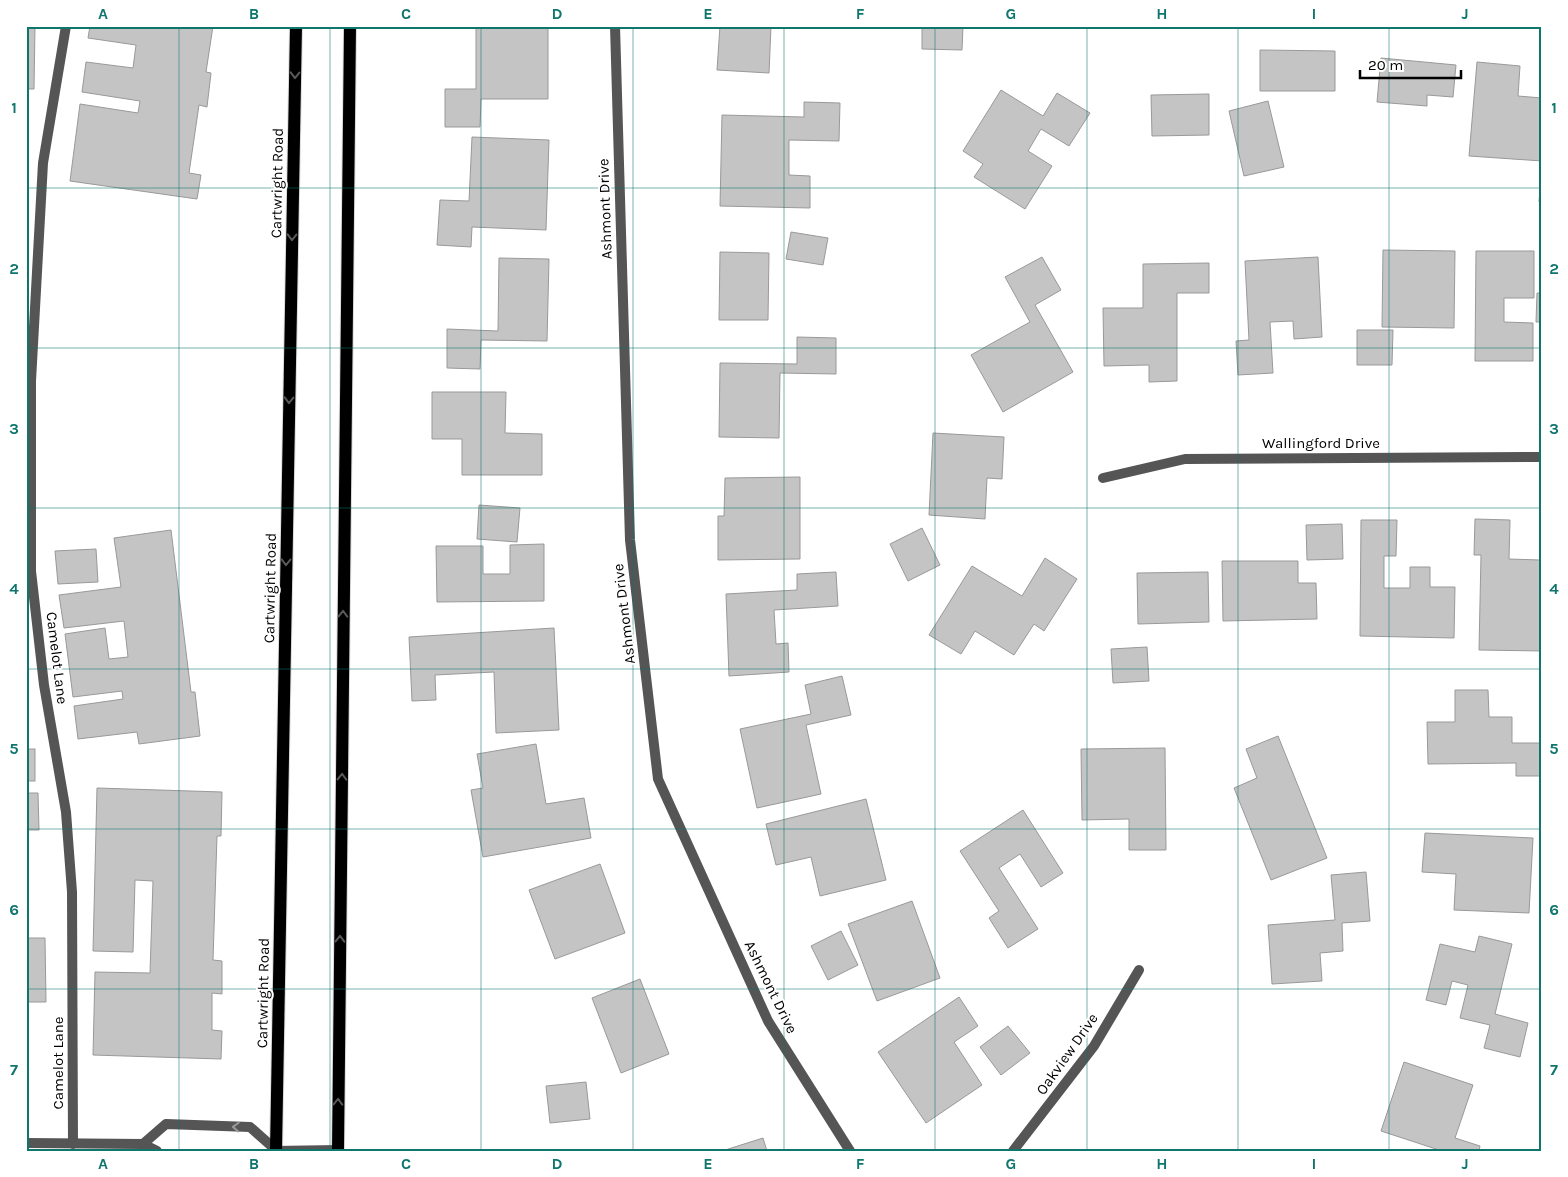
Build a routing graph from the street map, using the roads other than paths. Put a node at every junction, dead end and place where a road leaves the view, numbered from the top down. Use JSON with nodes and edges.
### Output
{"nodes":[{"id":1,"x":66,"y":26,"type":"edge"},
{"id":2,"x":296,"y":26,"type":"edge"},
{"id":3,"x":350,"y":26,"type":"edge"},
{"id":4,"x":615,"y":26,"type":"edge"},
{"id":5,"x":29,"y":381,"type":"edge"},
{"id":6,"x":1542,"y":457,"type":"edge"},
{"id":7,"x":1104,"y":478,"type":"dead end"},
{"id":8,"x":1139,"y":970,"type":"dead end"},
{"id":9,"x":26,"y":1143,"type":"edge"},
{"id":10,"x":73,"y":1144,"type":"junction"},
{"id":11,"x":143,"y":1144,"type":"junction"},
{"id":12,"x":276,"y":1150,"type":"edge"},
{"id":13,"x":157,"y":1151,"type":"edge"},
{"id":14,"x":338,"y":1151,"type":"edge"},
{"id":15,"x":850,"y":1151,"type":"edge"},
{"id":16,"x":1013,"y":1151,"type":"edge"}],
"edges":[{"from":1,"to":5,"type":"street","name":"Camelot Lane"},
{"from":2,"to":12,"type":"main road","name":"Cartwright Road","one_way":true},
{"from":14,"to":3,"type":"main road","one_way":true},
{"from":4,"to":15,"type":"street","name":"Ashmont Drive"},
{"from":5,"to":10,"type":"street","name":"Camelot Lane"},
{"from":6,"to":7,"type":"street","name":"Wallingford Drive"},
{"from":8,"to":16,"type":"street","name":"Oakview Drive"},
{"from":9,"to":10,"type":"street"},
{"from":10,"to":11,"type":"street"},
{"from":12,"to":11,"type":"street","one_way":true},
{"from":11,"to":13,"type":"street"},
{"from":12,"to":14,"type":"street"}]}
